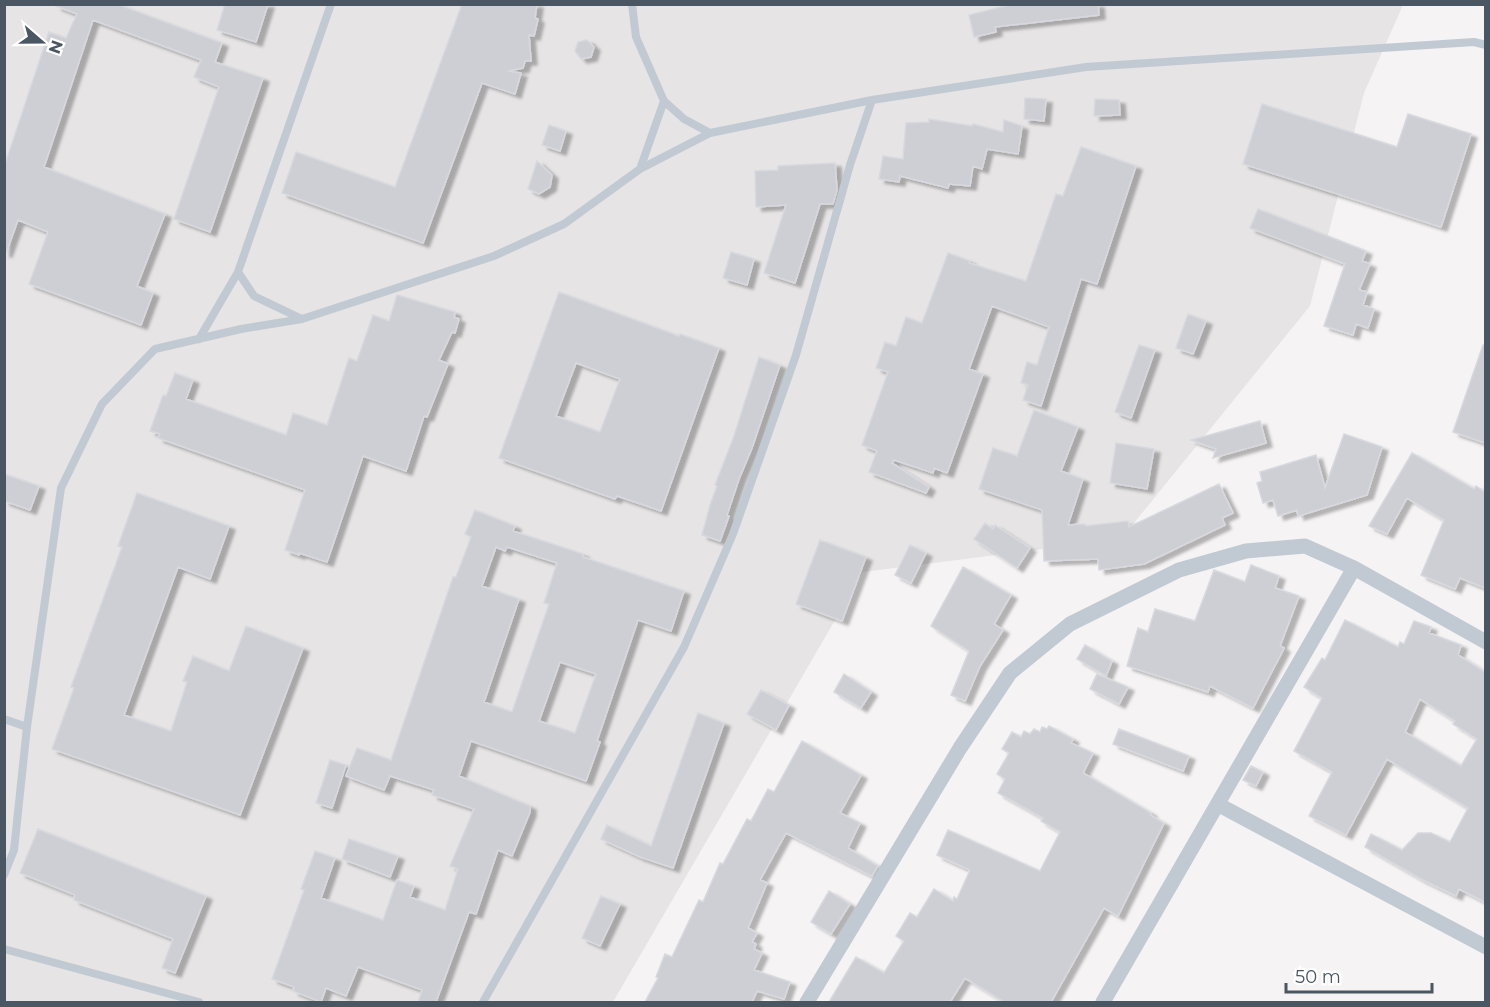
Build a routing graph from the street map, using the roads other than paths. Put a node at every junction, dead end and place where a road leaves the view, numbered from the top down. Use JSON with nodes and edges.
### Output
{"nodes":[{"id":1,"x":331,"y":4,"type":"edge"},
{"id":2,"x":632,"y":4,"type":"edge"},
{"id":3,"x":1485,"y":45,"type":"edge"},
{"id":4,"x":664,"y":100,"type":"junction"},
{"id":5,"x":872,"y":100,"type":"junction"},
{"id":6,"x":710,"y":133,"type":"junction"},
{"id":7,"x":640,"y":169,"type":"junction"},
{"id":8,"x":238,"y":272,"type":"junction"},
{"id":9,"x":302,"y":319,"type":"junction"},
{"id":10,"x":199,"y":339,"type":"junction"},
{"id":11,"x":1354,"y":568,"type":"junction"},
{"id":12,"x":1485,"y":642,"type":"edge"},
{"id":13,"x":4,"y":719,"type":"edge"},
{"id":14,"x":27,"y":727,"type":"junction"},
{"id":15,"x":1219,"y":805,"type":"junction"},
{"id":16,"x":4,"y":875,"type":"edge"},
{"id":17,"x":1485,"y":947,"type":"edge"},
{"id":18,"x":4,"y":949,"type":"edge"},
{"id":19,"x":199,"y":1002,"type":"edge"},
{"id":20,"x":483,"y":1002,"type":"edge"},
{"id":21,"x":807,"y":1002,"type":"edge"},
{"id":22,"x":1103,"y":1002,"type":"edge"}],
"edges":[{"from":1,"to":8,"type":"lane"},
{"from":2,"to":4,"type":"lane"},
{"from":3,"to":5,"type":"lane"},
{"from":4,"to":6,"type":"lane"},
{"from":4,"to":7,"type":"lane"},
{"from":5,"to":6,"type":"lane"},
{"from":5,"to":20,"type":"lane"},
{"from":6,"to":7,"type":"lane"},
{"from":7,"to":9,"type":"lane"},
{"from":8,"to":9,"type":"lane"},
{"from":8,"to":10,"type":"lane"},
{"from":9,"to":10,"type":"lane"},
{"from":10,"to":14,"type":"lane"},
{"from":11,"to":12,"type":"street"},
{"from":11,"to":15,"type":"street"},
{"from":11,"to":21,"type":"street"},
{"from":13,"to":14,"type":"lane"},
{"from":14,"to":16,"type":"lane"},
{"from":15,"to":17,"type":"street"},
{"from":15,"to":22,"type":"street"},
{"from":18,"to":19,"type":"lane"}]}
